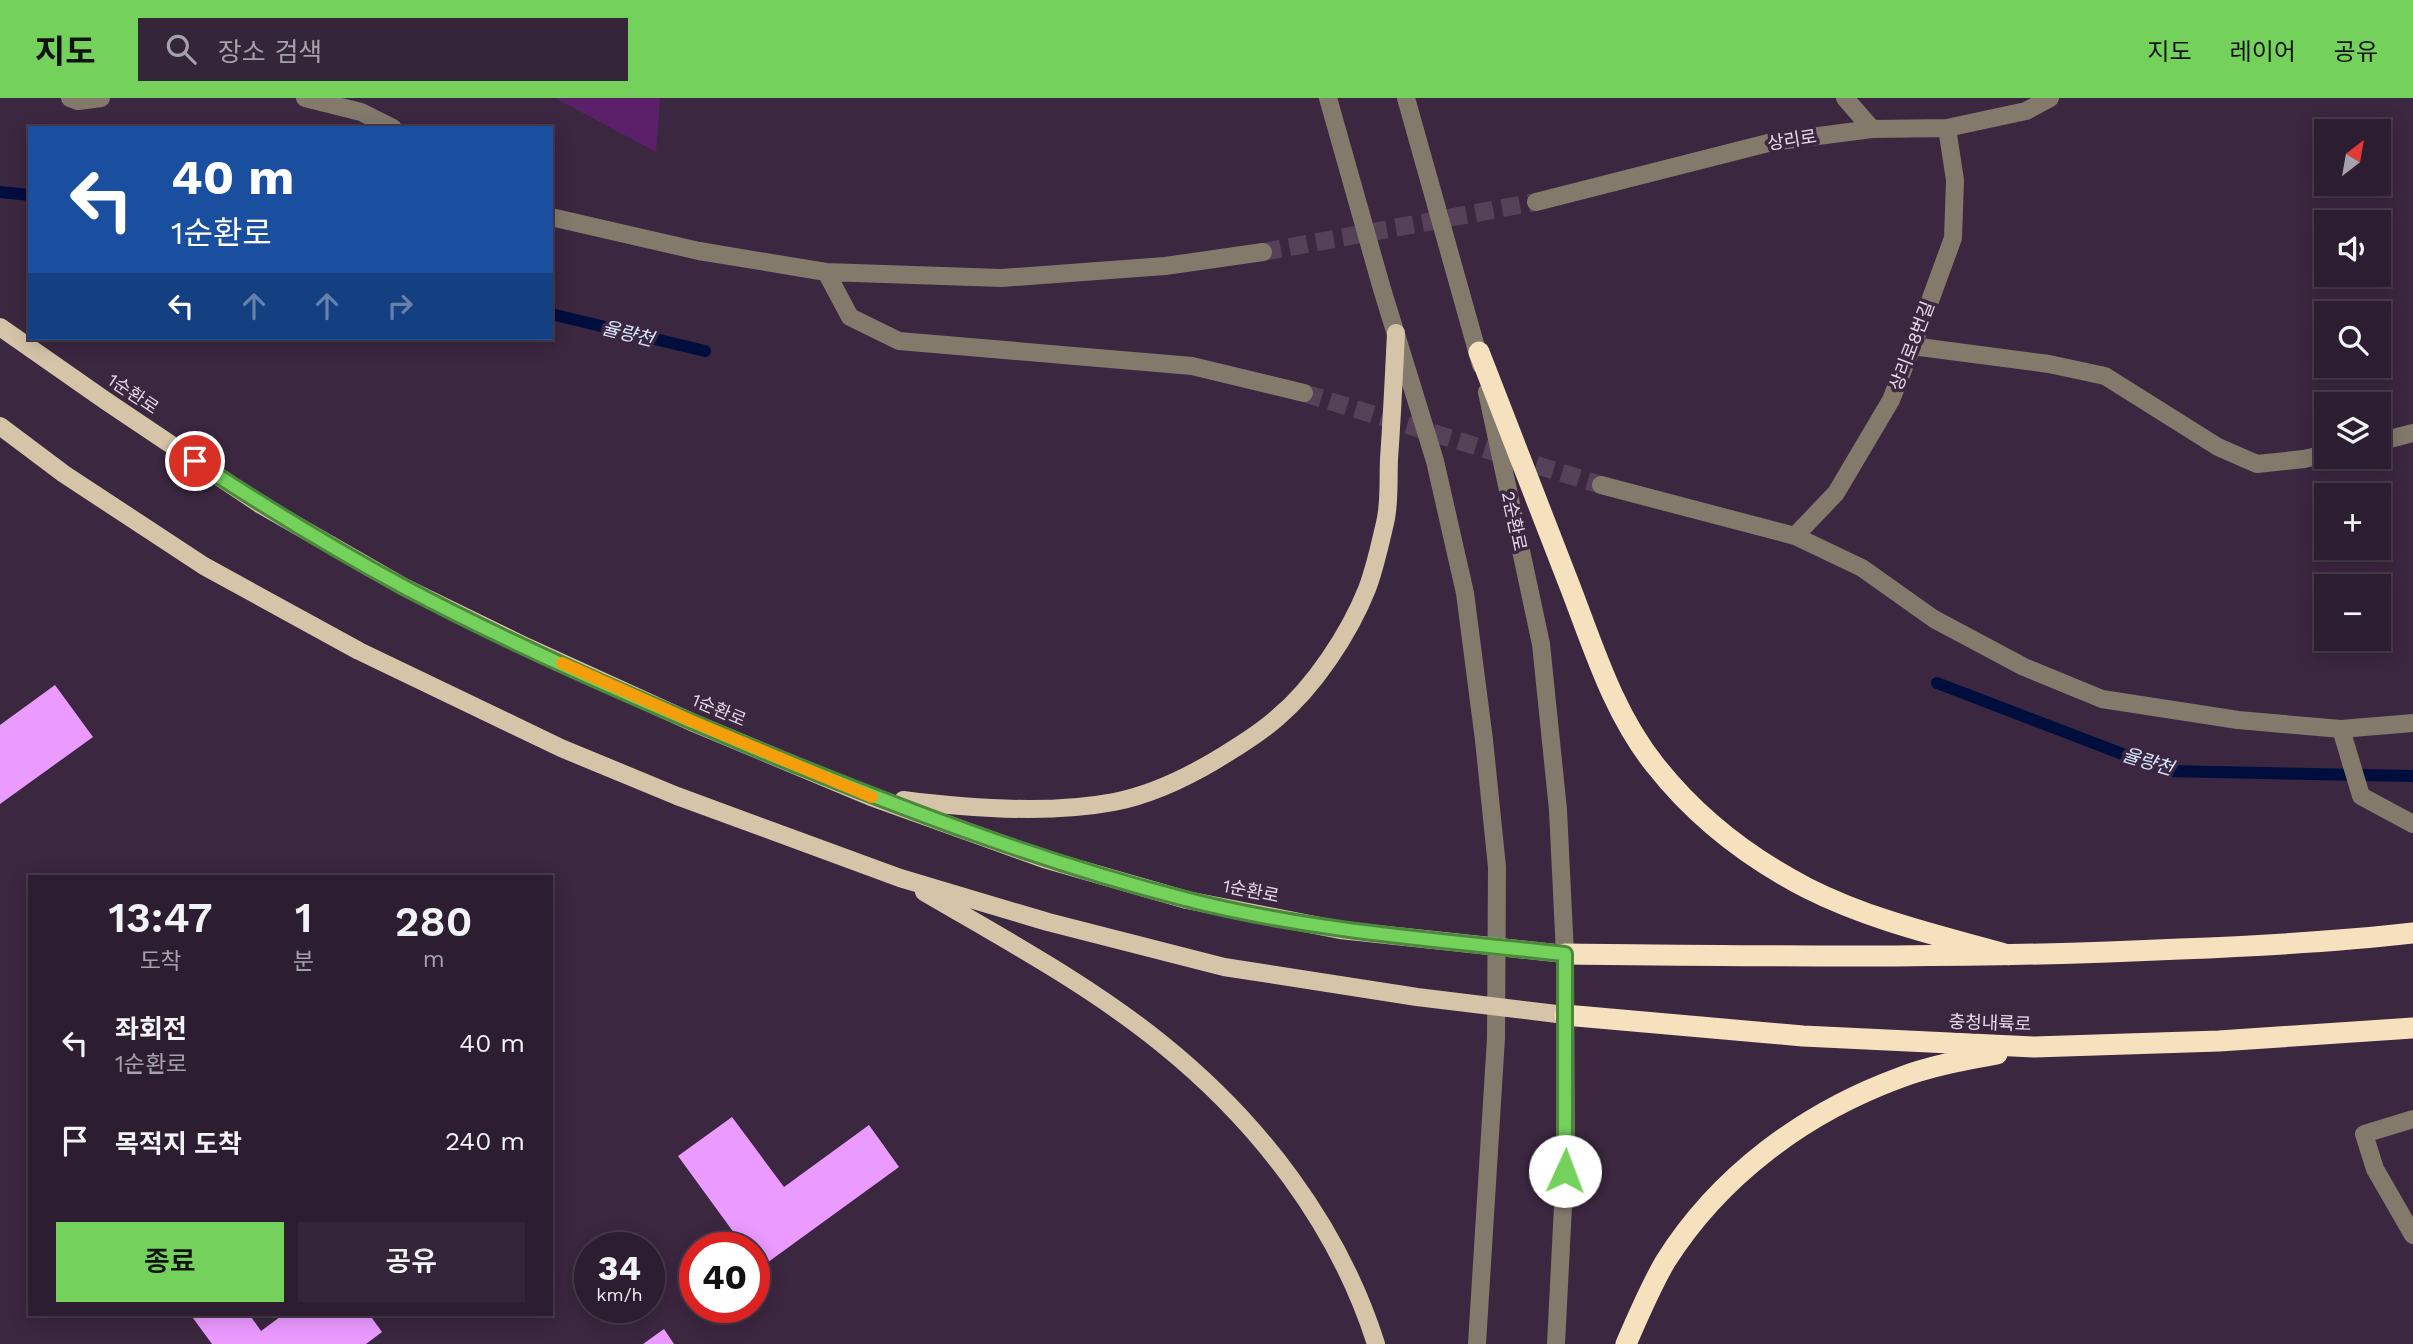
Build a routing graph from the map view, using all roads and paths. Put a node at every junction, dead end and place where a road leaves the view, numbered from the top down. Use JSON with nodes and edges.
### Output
{"nodes":[{"id":1,"x":70,"y":98,"type":"edge"},
{"id":2,"x":101,"y":98,"type":"edge"},
{"id":3,"x":304,"y":98,"type":"edge"},
{"id":4,"x":1328,"y":98,"type":"edge"},
{"id":5,"x":1406,"y":98,"type":"edge"},
{"id":6,"x":1845,"y":98,"type":"edge"},
{"id":7,"x":2050,"y":98,"type":"edge"},
{"id":8,"x":389,"y":126,"type":"edge"},
{"id":9,"x":1947,"y":128,"type":"junction"},
{"id":10,"x":1872,"y":129,"type":"junction"},
{"id":11,"x":1536,"y":202,"type":"tunnel mouth"},
{"id":12,"x":553,"y":217,"type":"edge"},
{"id":13,"x":1263,"y":252,"type":"tunnel mouth"},
{"id":14,"x":826,"y":272,"type":"junction"},
{"id":15,"x":0,"y":327,"type":"edge"},
{"id":16,"x":1396,"y":332,"type":"junction"},
{"id":17,"x":1912,"y":346,"type":"junction"},
{"id":18,"x":1479,"y":352,"type":"junction"},
{"id":19,"x":1304,"y":393,"type":"tunnel mouth"},
{"id":20,"x":0,"y":426,"type":"edge"},
{"id":21,"x":2413,"y":433,"type":"edge"},
{"id":22,"x":2391,"y":439,"type":"edge"},
{"id":23,"x":2314,"y":457,"type":"edge"},
{"id":24,"x":1601,"y":485,"type":"tunnel mouth"},
{"id":25,"x":1795,"y":536,"type":"junction"},
{"id":26,"x":2413,"y":723,"type":"edge"},
{"id":27,"x":2341,"y":729,"type":"junction"},
{"id":28,"x":871,"y":797,"type":"junction"},
{"id":29,"x":2413,"y":824,"type":"edge"},
{"id":30,"x":900,"y":878,"type":"junction"},
{"id":31,"x":2413,"y":933,"type":"edge"},
{"id":32,"x":1497,"y":947,"type":"junction"},
{"id":33,"x":1565,"y":954,"type":"junction"},
{"id":34,"x":2008,"y":955,"type":"junction"},
{"id":35,"x":1496,"y":1006,"type":"junction"},
{"id":36,"x":1565,"y":1015,"type":"junction"},
{"id":37,"x":2413,"y":1027,"type":"edge"},
{"id":38,"x":2034,"y":1047,"type":"junction"},
{"id":39,"x":2413,"y":1119,"type":"edge"},
{"id":40,"x":2413,"y":1235,"type":"edge"},
{"id":41,"x":1376,"y":1344,"type":"edge"},
{"id":42,"x":1477,"y":1344,"type":"edge"},
{"id":43,"x":1556,"y":1344,"type":"edge"},
{"id":44,"x":1626,"y":1344,"type":"edge"}],
"edges":[{"from":1,"to":2,"type":"street"},
{"from":3,"to":8,"type":"street"},
{"from":4,"to":16,"type":"street"},
{"from":5,"to":18,"type":"street","name":"2순환로"},
{"from":6,"to":10,"type":"street"},
{"from":7,"to":9,"type":"street","name":"상리로"},
{"from":9,"to":10,"type":"street","name":"상리로"},
{"from":9,"to":17,"type":"street","name":"상리로8번길"},
{"from":10,"to":11,"type":"street","name":"상리로"},
{"from":12,"to":14,"type":"street"},
{"from":13,"to":14,"type":"street"},
{"from":14,"to":19,"type":"street"},
{"from":15,"to":28,"type":"main road","name":"1순환로"},
{"from":16,"to":28,"type":"main road"},
{"from":16,"to":32,"type":"street"},
{"from":17,"to":23,"type":"street"},
{"from":17,"to":25,"type":"street","name":"상리로8번길"},
{"from":18,"to":33,"type":"street","name":"2순환로"},
{"from":18,"to":34,"type":"highway"},
{"from":20,"to":30,"type":"main road"},
{"from":21,"to":22,"type":"street"},
{"from":24,"to":25,"type":"street"},
{"from":25,"to":27,"type":"street"},
{"from":26,"to":27,"type":"street"},
{"from":27,"to":29,"type":"street"},
{"from":28,"to":32,"type":"main road","name":"1순환로"},
{"from":30,"to":35,"type":"main road"},
{"from":30,"to":41,"type":"main road"},
{"from":31,"to":34,"type":"highway"},
{"from":32,"to":33,"type":"main road","name":"1순환로"},
{"from":32,"to":35,"type":"street"},
{"from":33,"to":34,"type":"highway"},
{"from":33,"to":36,"type":"street"},
{"from":35,"to":36,"type":"main road"},
{"from":35,"to":42,"type":"street"},
{"from":36,"to":38,"type":"highway","name":"충청내륙로"},
{"from":36,"to":43,"type":"street"},
{"from":37,"to":38,"type":"highway","name":"충청내륙로"},
{"from":38,"to":44,"type":"highway"},
{"from":39,"to":40,"type":"street"}]}
